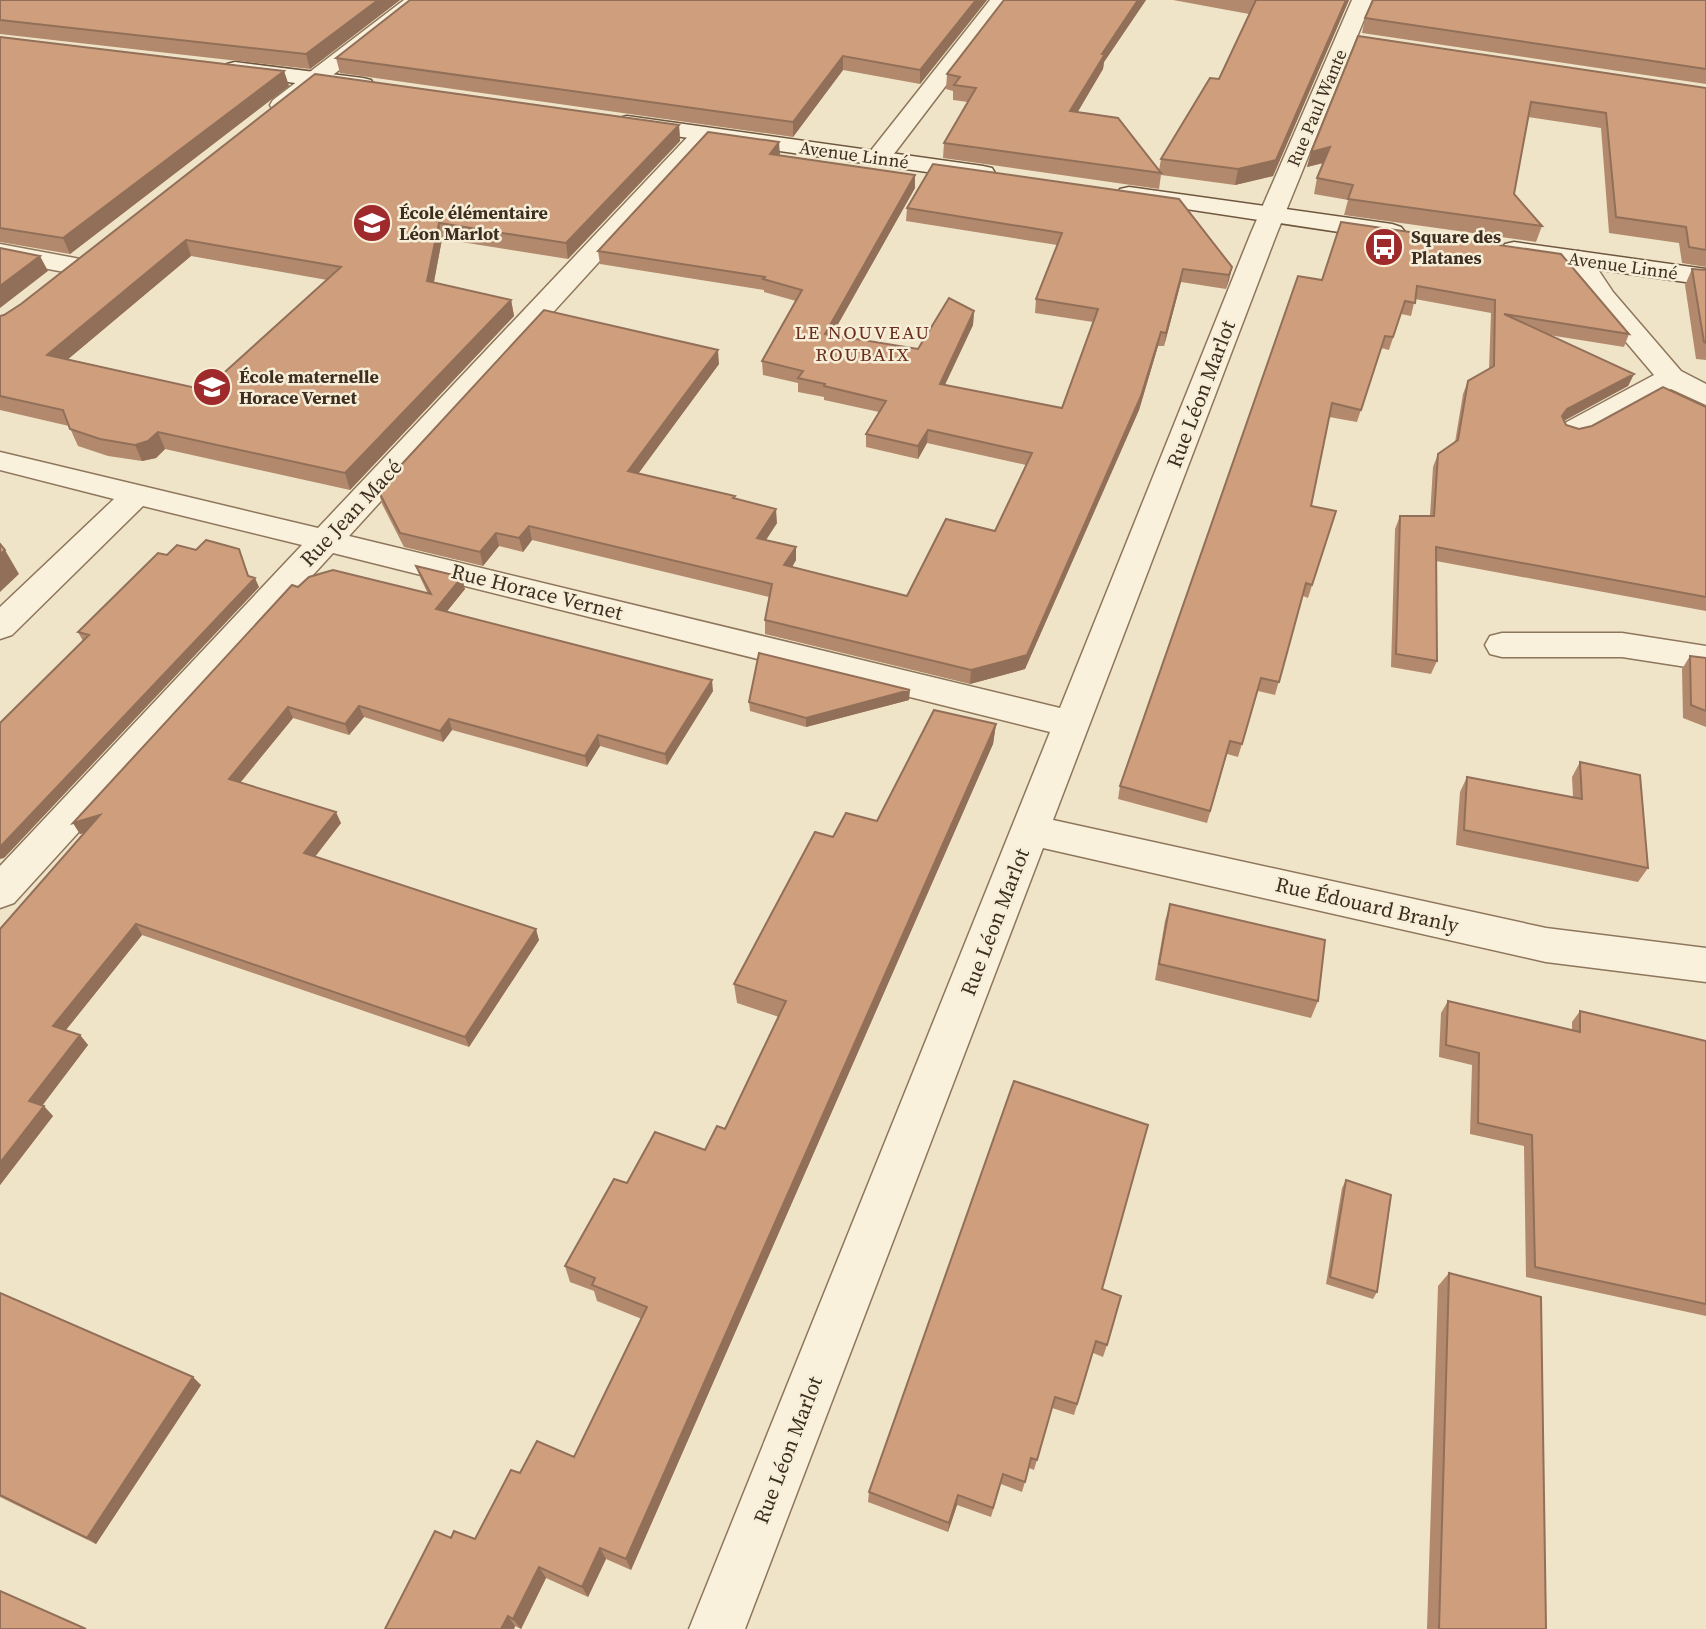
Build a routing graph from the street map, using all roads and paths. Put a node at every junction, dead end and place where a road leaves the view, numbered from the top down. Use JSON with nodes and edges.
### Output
{"nodes":[{"id":1,"x":416,"y":0,"type":"edge"},
{"id":2,"x":1001,"y":0,"type":"edge"},
{"id":3,"x":1337,"y":1,"type":"edge"},
{"id":4,"x":1361,"y":2,"type":"edge"},
{"id":5,"x":219,"y":67,"type":"edge"},
{"id":6,"x":315,"y":79,"type":"junction"},
{"id":7,"x":386,"y":89,"type":"edge"},
{"id":8,"x":265,"y":117,"type":"edge"},
{"id":9,"x":600,"y":119,"type":"edge"},
{"id":10,"x":703,"y":134,"type":"junction"},
{"id":11,"x":878,"y":158,"type":"junction"},
{"id":12,"x":1002,"y":176,"type":"edge"},
{"id":13,"x":1111,"y":192,"type":"edge"},
{"id":14,"x":1271,"y":215,"type":"junction"},
{"id":15,"x":1419,"y":236,"type":"edge"},
{"id":16,"x":1486,"y":246,"type":"edge"},
{"id":17,"x":96,"y":250,"type":"edge"},
{"id":18,"x":0,"y":252,"type":"edge"},
{"id":19,"x":1578,"y":260,"type":"junction"},
{"id":20,"x":75,"y":266,"type":"junction"},
{"id":21,"x":1706,"y":277,"type":"edge"},
{"id":22,"x":46,"y":289,"type":"edge"},
{"id":23,"x":1671,"y":377,"type":"junction"},
{"id":24,"x":1706,"y":396,"type":"edge"},
{"id":25,"x":1574,"y":430,"type":"edge"},
{"id":26,"x":0,"y":461,"type":"edge"},
{"id":27,"x":137,"y":494,"type":"junction"},
{"id":28,"x":326,"y":540,"type":"junction"},
{"id":29,"x":0,"y":626,"type":"edge"},
{"id":30,"x":1502,"y":645,"type":"dead end"},
{"id":31,"x":1706,"y":658,"type":"edge"},
{"id":32,"x":1073,"y":724,"type":"junction"},
{"id":33,"x":1031,"y":830,"type":"junction"},
{"id":34,"x":0,"y":892,"type":"edge"},
{"id":35,"x":1706,"y":965,"type":"edge"},
{"id":36,"x":718,"y":1629,"type":"edge"}],
"edges":[{"from":1,"to":6,"type":"street"},
{"from":2,"to":11,"type":"street"},
{"from":3,"to":4,"type":"street"},
{"from":4,"to":14,"type":"street","name":"Rue Paul Wante"},
{"from":5,"to":6,"type":"street"},
{"from":6,"to":7,"type":"street"},
{"from":6,"to":8,"type":"street"},
{"from":9,"to":10,"type":"street","name":"Avenue Linné"},
{"from":10,"to":11,"type":"street","name":"Avenue Linné"},
{"from":10,"to":28,"type":"street","name":"Rue Jean Macé"},
{"from":11,"to":12,"type":"street","name":"Avenue Linné"},
{"from":13,"to":14,"type":"street"},
{"from":14,"to":15,"type":"street"},
{"from":14,"to":32,"type":"street","name":"Rue Léon Marlot"},
{"from":16,"to":19,"type":"street","name":"Avenue Linné"},
{"from":17,"to":20,"type":"street"},
{"from":18,"to":20,"type":"street"},
{"from":19,"to":21,"type":"street","name":"Avenue Linné"},
{"from":19,"to":23,"type":"street"},
{"from":20,"to":22,"type":"street"},
{"from":23,"to":24,"type":"street"},
{"from":23,"to":25,"type":"street"},
{"from":26,"to":27,"type":"street","name":"Rue Horace Vernet"},
{"from":27,"to":28,"type":"street","name":"Rue Horace Vernet"},
{"from":27,"to":29,"type":"street"},
{"from":28,"to":32,"type":"street","name":"Rue Horace Vernet"},
{"from":28,"to":34,"type":"street","name":"Rue Jean Macé"},
{"from":30,"to":31,"type":"street"},
{"from":32,"to":33,"type":"street","name":"Rue Léon Marlot"},
{"from":33,"to":35,"type":"street","name":"Rue Édouard Branly"},
{"from":33,"to":36,"type":"street","name":"Rue Léon Marlot"}]}
